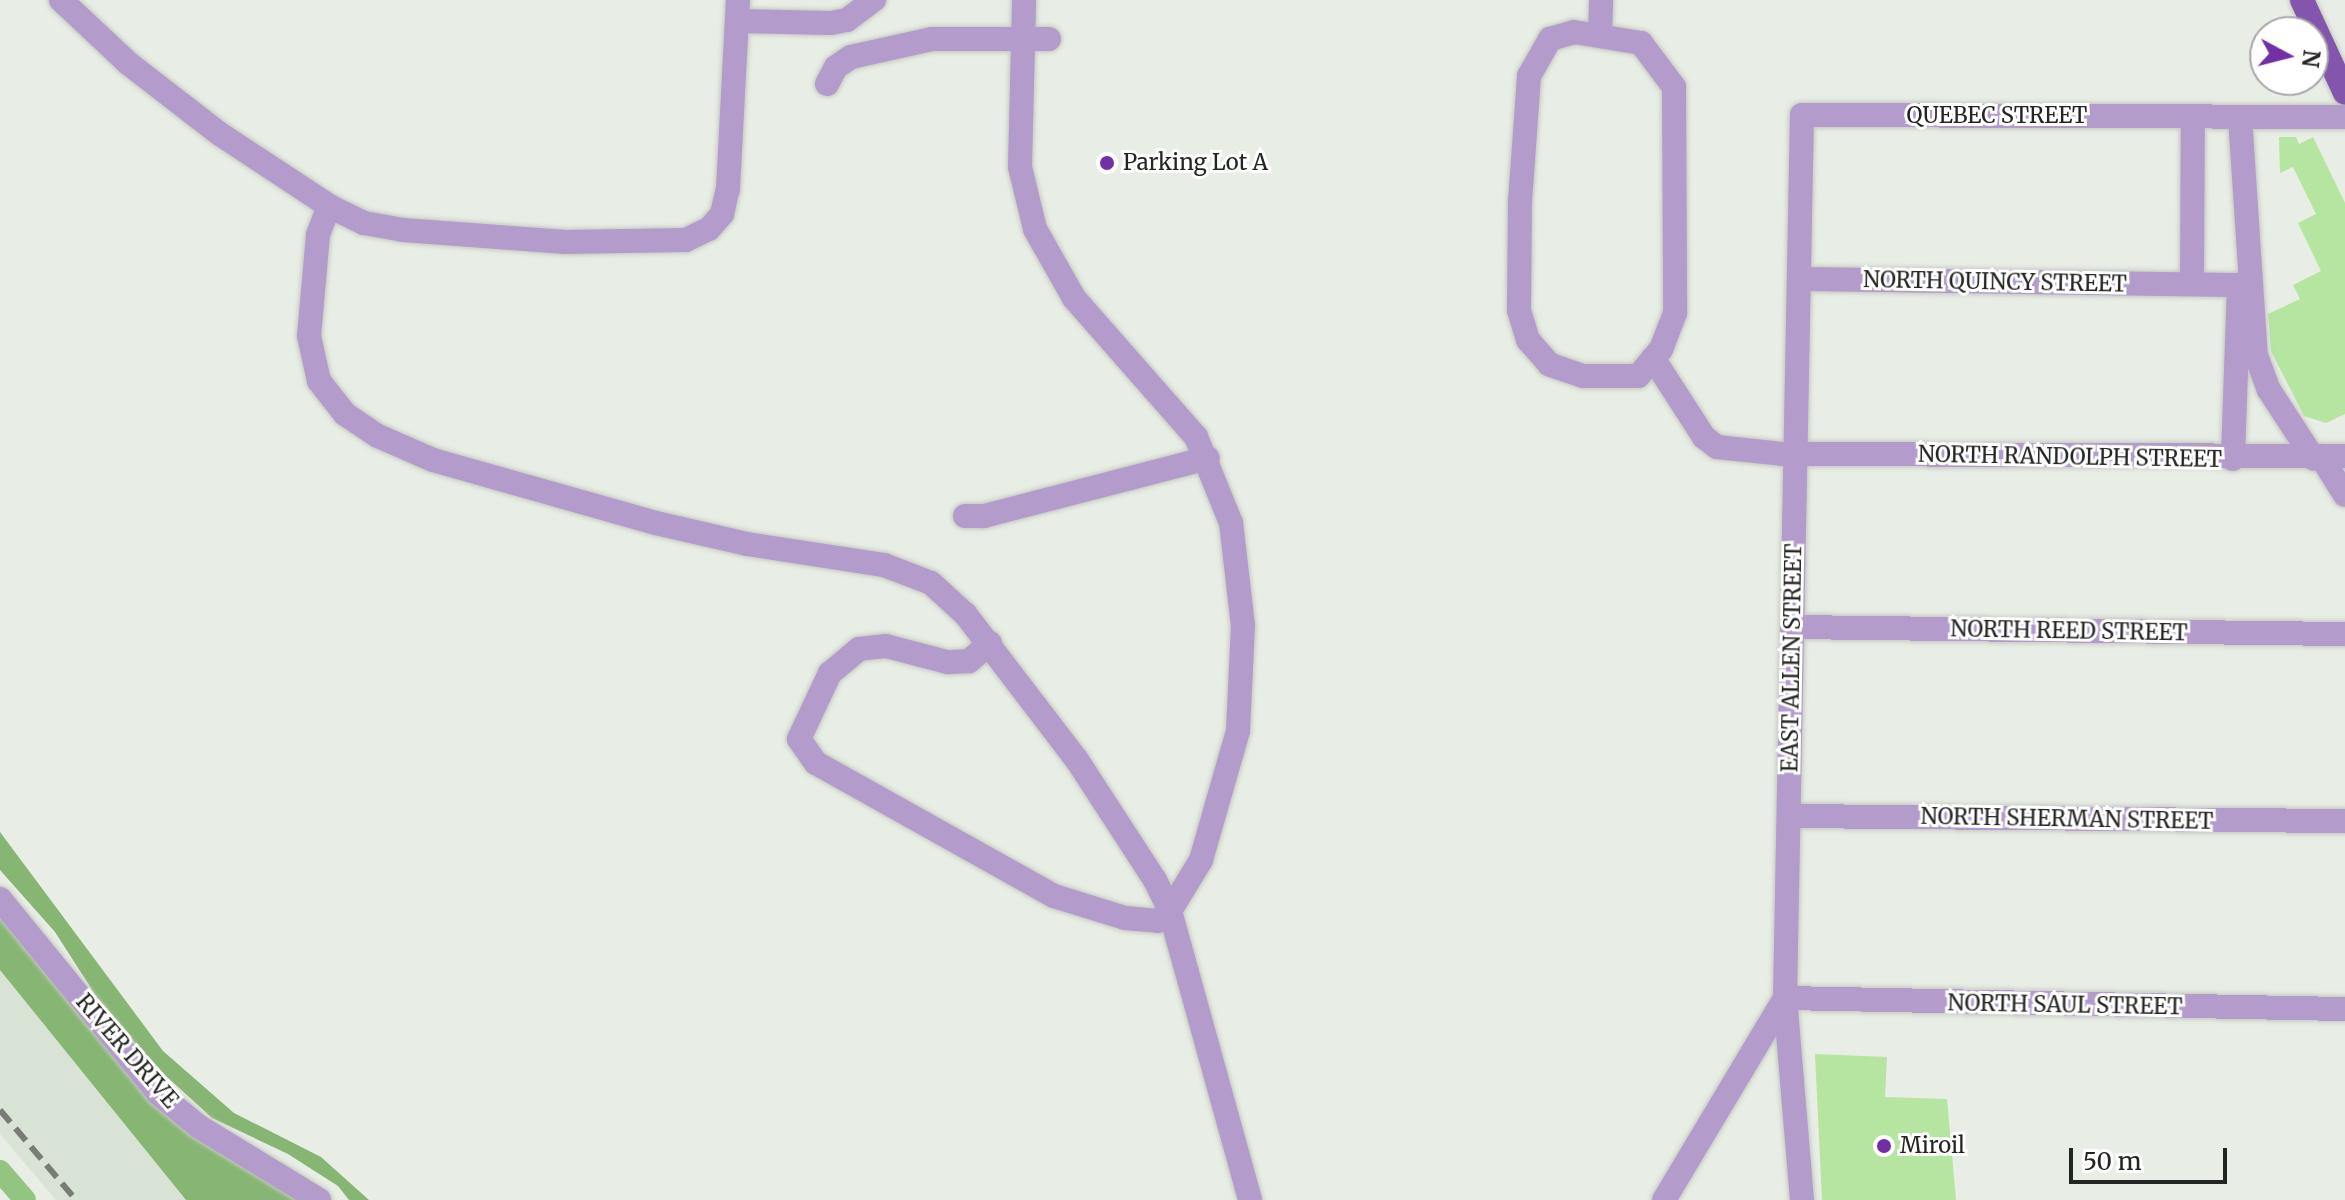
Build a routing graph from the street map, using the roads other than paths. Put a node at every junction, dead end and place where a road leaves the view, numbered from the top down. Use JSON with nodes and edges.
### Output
{"nodes":[{"id":1,"x":61,"y":0,"type":"edge"},
{"id":2,"x":874,"y":0,"type":"edge"},
{"id":3,"x":1024,"y":0,"type":"edge"},
{"id":4,"x":1601,"y":0,"type":"edge"},
{"id":5,"x":2302,"y":0,"type":"edge"},
{"id":6,"x":738,"y":10,"type":"edge"},
{"id":7,"x":1600,"y":34,"type":"junction"},
{"id":8,"x":1023,"y":38,"type":"junction"},
{"id":9,"x":1049,"y":39,"type":"dead end"},
{"id":10,"x":827,"y":84,"type":"dead end"},
{"id":11,"x":2345,"y":93,"type":"edge"},
{"id":12,"x":1802,"y":115,"type":"joint"},
{"id":13,"x":2193,"y":117,"type":"junction"},
{"id":14,"x":2240,"y":117,"type":"junction"},
{"id":15,"x":2345,"y":117,"type":"edge"},
{"id":16,"x":329,"y":206,"type":"junction"},
{"id":17,"x":1799,"y":279,"type":"junction"},
{"id":18,"x":2192,"y":284,"type":"junction"},
{"id":19,"x":1653,"y":358,"type":"junction"},
{"id":20,"x":1795,"y":454,"type":"junction"},
{"id":21,"x":1208,"y":458,"type":"junction"},
{"id":22,"x":2328,"y":458,"type":"edge"},
{"id":23,"x":2233,"y":459,"type":"junction"},
{"id":24,"x":2345,"y":495,"type":"edge"},
{"id":25,"x":965,"y":516,"type":"dead end"},
{"id":26,"x":1792,"y":627,"type":"junction"},
{"id":27,"x":2345,"y":634,"type":"edge"},
{"id":28,"x":990,"y":643,"type":"junction"},
{"id":29,"x":1789,"y":816,"type":"junction"},
{"id":30,"x":2345,"y":821,"type":"edge"},
{"id":31,"x":0,"y":899,"type":"edge"},
{"id":32,"x":1170,"y":911,"type":"junction"},
{"id":33,"x":1785,"y":998,"type":"junction"},
{"id":34,"x":2345,"y":1009,"type":"edge"},
{"id":35,"x":319,"y":1200,"type":"edge"},
{"id":36,"x":1250,"y":1200,"type":"edge"},
{"id":37,"x":1664,"y":1200,"type":"edge"},
{"id":38,"x":1802,"y":1200,"type":"edge"}],
"edges":[{"from":1,"to":16,"type":"street"},
{"from":2,"to":6,"type":"street"},
{"from":3,"to":8,"type":"street"},
{"from":4,"to":7,"type":"street"},
{"from":5,"to":11,"type":"main road"},
{"from":6,"to":16,"type":"street"},
{"from":7,"to":19,"type":"street"},
{"from":7,"to":19,"type":"street"},
{"from":8,"to":9,"type":"street"},
{"from":8,"to":10,"type":"street"},
{"from":8,"to":21,"type":"street"},
{"from":12,"to":13,"type":"street","name":"QUEBEC STREET"},
{"from":12,"to":17,"type":"street","name":"EAST ALLEN STREET"},
{"from":13,"to":14,"type":"street","name":"QUEBEC STREET"},
{"from":13,"to":18,"type":"street"},
{"from":14,"to":15,"type":"street","name":"QUEBEC STREET"},
{"from":14,"to":22,"type":"street"},
{"from":16,"to":28,"type":"street"},
{"from":17,"to":18,"type":"street","name":"NORTH QUINCY STREET"},
{"from":17,"to":20,"type":"street","name":"EAST ALLEN STREET"},
{"from":18,"to":23,"type":"street","name":"NORTH QUINCY STREET"},
{"from":19,"to":20,"type":"street","name":"NORTH RANDOLPH STREET"},
{"from":20,"to":23,"type":"street","name":"NORTH RANDOLPH STREET"},
{"from":20,"to":26,"type":"street","name":"EAST ALLEN STREET"},
{"from":21,"to":25,"type":"street"},
{"from":21,"to":32,"type":"street"},
{"from":22,"to":23,"type":"street","name":"NORTH RANDOLPH STREET"},
{"from":22,"to":24,"type":"street"},
{"from":26,"to":27,"type":"street","name":"NORTH REED STREET"},
{"from":26,"to":29,"type":"street","name":"EAST ALLEN STREET"},
{"from":28,"to":32,"type":"street"},
{"from":28,"to":32,"type":"street"},
{"from":29,"to":30,"type":"street","name":"NORTH SHERMAN STREET"},
{"from":29,"to":33,"type":"street","name":"EAST ALLEN STREET"},
{"from":31,"to":35,"type":"street","name":"RIVER DRIVE"},
{"from":32,"to":36,"type":"street"},
{"from":33,"to":34,"type":"street","name":"NORTH SAUL STREET"},
{"from":33,"to":37,"type":"street"},
{"from":33,"to":38,"type":"street","name":"EAST ALLEN STREET"}]}
